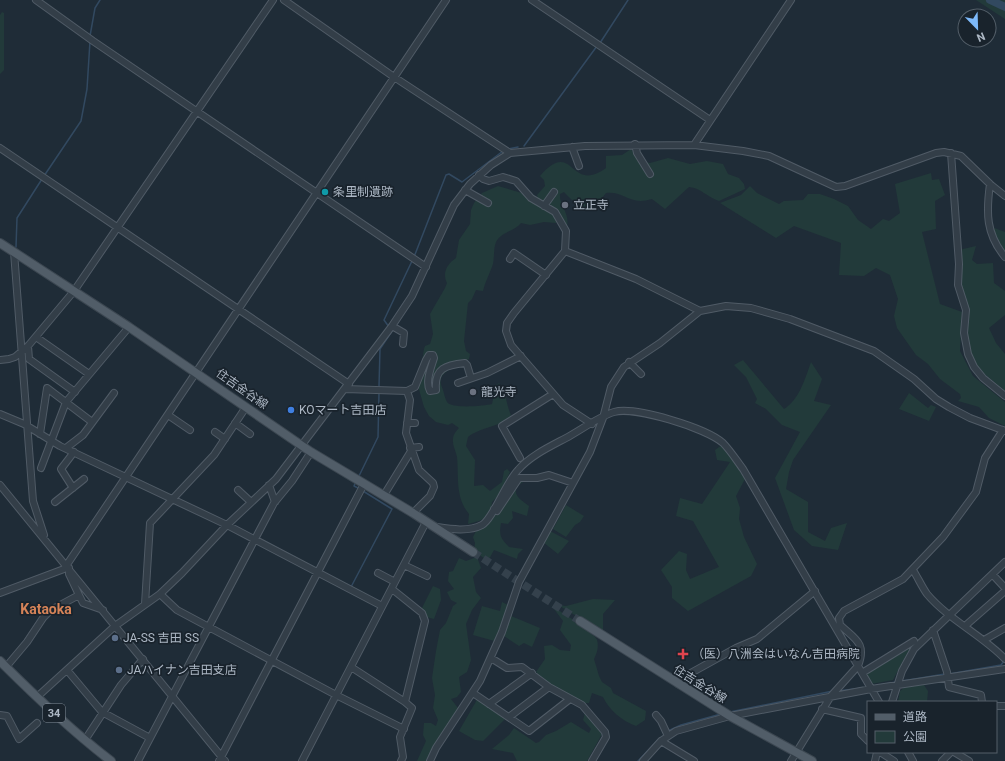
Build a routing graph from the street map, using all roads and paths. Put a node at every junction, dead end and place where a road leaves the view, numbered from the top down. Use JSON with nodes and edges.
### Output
{"nodes":[{"id":1,"x":36,"y":0,"type":"edge"},
{"id":2,"x":273,"y":0,"type":"edge"},
{"id":3,"x":284,"y":0,"type":"edge"},
{"id":4,"x":446,"y":0,"type":"edge"},
{"id":5,"x":532,"y":0,"type":"edge"},
{"id":6,"x":791,"y":0,"type":"edge"},
{"id":7,"x":394,"y":77,"type":"junction"},
{"id":8,"x":197,"y":112,"type":"junction"},
{"id":9,"x":710,"y":120,"type":"junction"},
{"id":10,"x":635,"y":144,"type":"junction"},
{"id":11,"x":694,"y":144,"type":"junction"},
{"id":12,"x":572,"y":147,"type":"junction"},
{"id":13,"x":0,"y":148,"type":"edge"},
{"id":14,"x":507,"y":152,"type":"junction"},
{"id":15,"x":951,"y":153,"type":"junction"},
{"id":16,"x":579,"y":166,"type":"dead end"},
{"id":17,"x":650,"y":174,"type":"dead end"},
{"id":18,"x":480,"y":175,"type":"junction"},
{"id":19,"x":990,"y":184,"type":"junction"},
{"id":20,"x":464,"y":190,"type":"junction"},
{"id":21,"x":554,"y":192,"type":"dead end"},
{"id":22,"x":318,"y":193,"type":"junction"},
{"id":23,"x":1005,"y":196,"type":"edge"},
{"id":24,"x":488,"y":203,"type":"dead end"},
{"id":25,"x":544,"y":206,"type":"junction"},
{"id":26,"x":118,"y":227,"type":"junction"},
{"id":27,"x":0,"y":243,"type":"edge"},
{"id":28,"x":565,"y":251,"type":"junction"},
{"id":29,"x":14,"y":252,"type":"junction"},
{"id":30,"x":1005,"y":257,"type":"edge"},
{"id":31,"x":510,"y":259,"type":"dead end"},
{"id":32,"x":426,"y":267,"type":"junction"},
{"id":33,"x":546,"y":275,"type":"junction"},
{"id":34,"x":74,"y":291,"type":"junction"},
{"id":35,"x":239,"y":309,"type":"junction"},
{"id":36,"x":700,"y":311,"type":"junction"},
{"id":37,"x":129,"y":327,"type":"junction"},
{"id":38,"x":391,"y":328,"type":"junction"},
{"id":39,"x":36,"y":337,"type":"junction"},
{"id":40,"x":403,"y":344,"type":"dead end"},
{"id":41,"x":28,"y":346,"type":"junction"},
{"id":42,"x":22,"y":352,"type":"junction"},
{"id":43,"x":521,"y":356,"type":"junction"},
{"id":44,"x":0,"y":360,"type":"edge"},
{"id":45,"x":629,"y":362,"type":"junction"},
{"id":46,"x":452,"y":364,"type":"junction"},
{"id":47,"x":197,"y":372,"type":"junction"},
{"id":48,"x":455,"y":372,"type":"dead end"},
{"id":49,"x":89,"y":374,"type":"junction"},
{"id":50,"x":641,"y":374,"type":"dead end"},
{"id":51,"x":471,"y":378,"type":"junction"},
{"id":52,"x":458,"y":383,"type":"dead end"},
{"id":53,"x":347,"y":387,"type":"junction"},
{"id":54,"x":407,"y":391,"type":"junction"},
{"id":55,"x":75,"y":392,"type":"junction"},
{"id":56,"x":114,"y":393,"type":"dead end"},
{"id":57,"x":553,"y":394,"type":"junction"},
{"id":58,"x":1005,"y":396,"type":"edge"},
{"id":59,"x":66,"y":402,"type":"junction"},
{"id":60,"x":246,"y":407,"type":"junction"},
{"id":61,"x":0,"y":414,"type":"edge"},
{"id":62,"x":168,"y":414,"type":"junction"},
{"id":63,"x":603,"y":418,"type":"junction"},
{"id":64,"x":92,"y":422,"type":"junction"},
{"id":65,"x":235,"y":423,"type":"junction"},
{"id":66,"x":406,"y":423,"type":"junction"},
{"id":67,"x":416,"y":424,"type":"dead end"},
{"id":68,"x":592,"y":424,"type":"junction"},
{"id":69,"x":28,"y":427,"type":"junction"},
{"id":70,"x":190,"y":430,"type":"dead end"},
{"id":71,"x":1004,"y":431,"type":"edge"},
{"id":72,"x":215,"y":432,"type":"dead end"},
{"id":73,"x":40,"y":434,"type":"junction"},
{"id":74,"x":250,"y":434,"type":"dead end"},
{"id":75,"x":225,"y":438,"type":"junction"},
{"id":76,"x":51,"y":440,"type":"junction"},
{"id":77,"x":301,"y":445,"type":"junction"},
{"id":78,"x":66,"y":448,"type":"junction"},
{"id":79,"x":419,"y":448,"type":"dead end"},
{"id":80,"x":410,"y":449,"type":"junction"},
{"id":81,"x":74,"y":452,"type":"junction"},
{"id":82,"x":312,"y":452,"type":"junction"},
{"id":83,"x":520,"y":458,"type":"dead end"},
{"id":84,"x":41,"y":468,"type":"dead end"},
{"id":85,"x":126,"y":477,"type":"junction"},
{"id":86,"x":84,"y":479,"type":"dead end"},
{"id":87,"x":573,"y":483,"type":"junction"},
{"id":88,"x":0,"y":485,"type":"edge"},
{"id":89,"x":269,"y":485,"type":"junction"},
{"id":90,"x":360,"y":485,"type":"junction"},
{"id":91,"x":73,"y":488,"type":"junction"},
{"id":92,"x":238,"y":490,"type":"dead end"},
{"id":93,"x":384,"y":495,"type":"junction"},
{"id":94,"x":173,"y":498,"type":"junction"},
{"id":95,"x":55,"y":502,"type":"dead end"},
{"id":96,"x":251,"y":502,"type":"junction"},
{"id":97,"x":274,"y":502,"type":"junction"},
{"id":98,"x":494,"y":509,"type":"junction"},
{"id":99,"x":413,"y":513,"type":"junction"},
{"id":100,"x":430,"y":524,"type":"junction"},
{"id":101,"x":227,"y":525,"type":"junction"},
{"id":102,"x":45,"y":539,"type":"junction"},
{"id":103,"x":255,"y":539,"type":"junction"},
{"id":104,"x":472,"y":552,"type":"tunnel mouth"},
{"id":105,"x":1005,"y":562,"type":"edge"},
{"id":106,"x":404,"y":566,"type":"junction"},
{"id":107,"x":68,"y":567,"type":"junction"},
{"id":108,"x":913,"y":570,"type":"junction"},
{"id":109,"x":318,"y":573,"type":"junction"},
{"id":110,"x":378,"y":573,"type":"dead end"},
{"id":111,"x":993,"y":575,"type":"junction"},
{"id":112,"x":427,"y":576,"type":"dead end"},
{"id":113,"x":395,"y":582,"type":"junction"},
{"id":114,"x":1005,"y":588,"type":"edge"},
{"id":115,"x":392,"y":589,"type":"junction"},
{"id":116,"x":815,"y":591,"type":"junction"},
{"id":117,"x":1005,"y":591,"type":"edge"},
{"id":118,"x":0,"y":593,"type":"edge"},
{"id":119,"x":160,"y":594,"type":"junction"},
{"id":120,"x":79,"y":595,"type":"junction"},
{"id":121,"x":145,"y":604,"type":"junction"},
{"id":122,"x":382,"y":606,"type":"junction"},
{"id":123,"x":104,"y":610,"type":"junction"},
{"id":124,"x":950,"y":614,"type":"junction"},
{"id":125,"x":580,"y":621,"type":"tunnel mouth"},
{"id":126,"x":116,"y":626,"type":"junction"},
{"id":127,"x":965,"y":626,"type":"junction"},
{"id":128,"x":209,"y":627,"type":"junction"},
{"id":129,"x":1005,"y":628,"type":"edge"},
{"id":130,"x":933,"y":630,"type":"junction"},
{"id":131,"x":984,"y":640,"type":"junction"},
{"id":132,"x":914,"y":641,"type":"dead end"},
{"id":133,"x":491,"y":658,"type":"junction"},
{"id":134,"x":144,"y":659,"type":"junction"},
{"id":135,"x":1005,"y":659,"type":"edge"},
{"id":136,"x":272,"y":660,"type":"junction"},
{"id":137,"x":0,"y":661,"type":"edge"},
{"id":138,"x":858,"y":666,"type":"junction"},
{"id":139,"x":6,"y":667,"type":"junction"},
{"id":140,"x":351,"y":667,"type":"junction"},
{"id":141,"x":1005,"y":669,"type":"edge"},
{"id":142,"x":66,"y":670,"type":"junction"},
{"id":143,"x":532,"y":673,"type":"junction"},
{"id":144,"x":862,"y":673,"type":"junction"},
{"id":145,"x":947,"y":675,"type":"junction"},
{"id":146,"x":898,"y":683,"type":"junction"},
{"id":147,"x":678,"y":684,"type":"junction"},
{"id":148,"x":549,"y":687,"type":"junction"},
{"id":149,"x":870,"y":687,"type":"junction"},
{"id":150,"x":473,"y":693,"type":"junction"},
{"id":151,"x":834,"y":693,"type":"junction"},
{"id":152,"x":172,"y":695,"type":"junction"},
{"id":153,"x":336,"y":695,"type":"junction"},
{"id":154,"x":37,"y":697,"type":"junction"},
{"id":155,"x":570,"y":699,"type":"junction"},
{"id":156,"x":878,"y":701,"type":"edge"},
{"id":157,"x":892,"y":701,"type":"edge"},
{"id":158,"x":982,"y":701,"type":"edge"},
{"id":159,"x":405,"y":702,"type":"junction"},
{"id":160,"x":489,"y":704,"type":"junction"},
{"id":161,"x":822,"y":709,"type":"junction"},
{"id":162,"x":102,"y":712,"type":"junction"},
{"id":163,"x":726,"y":714,"type":"junction"},
{"id":164,"x":0,"y":715,"type":"edge"},
{"id":165,"x":656,"y":715,"type":"dead end"},
{"id":166,"x":509,"y":717,"type":"junction"},
{"id":167,"x":861,"y":718,"type":"junction"},
{"id":168,"x":867,"y":720,"type":"edge"},
{"id":169,"x":37,"y":723,"type":"dead end"},
{"id":170,"x":404,"y":729,"type":"junction"},
{"id":171,"x":668,"y":736,"type":"junction"},
{"id":172,"x":150,"y":738,"type":"junction"},
{"id":173,"x":84,"y":740,"type":"junction"},
{"id":174,"x":867,"y":740,"type":"edge"},
{"id":175,"x":661,"y":741,"type":"junction"},
{"id":176,"x":881,"y":753,"type":"edge"},
{"id":177,"x":952,"y":753,"type":"edge"},
{"id":178,"x":955,"y":753,"type":"edge"},
{"id":179,"x":797,"y":754,"type":"junction"},
{"id":180,"x":222,"y":760,"type":"edge"},
{"id":181,"x":111,"y":761,"type":"edge"},
{"id":182,"x":138,"y":761,"type":"edge"},
{"id":183,"x":302,"y":761,"type":"edge"},
{"id":184,"x":401,"y":761,"type":"edge"},
{"id":185,"x":430,"y":761,"type":"edge"},
{"id":186,"x":592,"y":761,"type":"edge"},
{"id":187,"x":643,"y":761,"type":"edge"},
{"id":188,"x":694,"y":761,"type":"edge"},
{"id":189,"x":791,"y":761,"type":"edge"},
{"id":190,"x":812,"y":761,"type":"edge"},
{"id":191,"x":894,"y":761,"type":"edge"},
{"id":192,"x":942,"y":761,"type":"edge"},
{"id":193,"x":969,"y":761,"type":"edge"}],
"edges":[{"from":1,"to":8,"type":"street"},
{"from":2,"to":8,"type":"street"},
{"from":3,"to":7,"type":"street"},
{"from":4,"to":7,"type":"street"},
{"from":5,"to":9,"type":"street"},
{"from":6,"to":9,"type":"street"},
{"from":7,"to":14,"type":"street"},
{"from":7,"to":22,"type":"street"},
{"from":8,"to":22,"type":"street"},
{"from":8,"to":26,"type":"street"},
{"from":9,"to":11,"type":"street"},
{"from":10,"to":11,"type":"street"},
{"from":10,"to":12,"type":"street"},
{"from":10,"to":17,"type":"street"},
{"from":11,"to":15,"type":"street"},
{"from":12,"to":14,"type":"street"},
{"from":12,"to":16,"type":"street"},
{"from":13,"to":26,"type":"street"},
{"from":14,"to":18,"type":"street"},
{"from":15,"to":19,"type":"street"},
{"from":15,"to":58,"type":"street"},
{"from":18,"to":20,"type":"street"},
{"from":18,"to":25,"type":"street"},
{"from":19,"to":23,"type":"street"},
{"from":19,"to":30,"type":"street"},
{"from":20,"to":24,"type":"street"},
{"from":20,"to":32,"type":"street"},
{"from":21,"to":25,"type":"street"},
{"from":22,"to":32,"type":"street"},
{"from":22,"to":35,"type":"street"},
{"from":25,"to":28,"type":"street"},
{"from":26,"to":34,"type":"street"},
{"from":26,"to":35,"type":"street"},
{"from":27,"to":29,"type":"main road","name":"住吉金谷線"},
{"from":28,"to":33,"type":"street"},
{"from":28,"to":36,"type":"street"},
{"from":29,"to":34,"type":"main road","name":"住吉金谷線"},
{"from":29,"to":42,"type":"street"},
{"from":31,"to":33,"type":"street"},
{"from":32,"to":38,"type":"street"},
{"from":33,"to":43,"type":"street"},
{"from":34,"to":37,"type":"main road","name":"住吉金谷線"},
{"from":34,"to":39,"type":"street"},
{"from":35,"to":47,"type":"street"},
{"from":35,"to":53,"type":"street"},
{"from":36,"to":45,"type":"street"},
{"from":36,"to":71,"type":"street"},
{"from":37,"to":47,"type":"main road","name":"住吉金谷線"},
{"from":37,"to":49,"type":"street"},
{"from":38,"to":40,"type":"street"},
{"from":38,"to":53,"type":"street"},
{"from":39,"to":41,"type":"street"},
{"from":39,"to":49,"type":"street"},
{"from":41,"to":42,"type":"street"},
{"from":41,"to":55,"type":"street"},
{"from":42,"to":44,"type":"street"},
{"from":42,"to":69,"type":"street"},
{"from":43,"to":51,"type":"street"},
{"from":43,"to":57,"type":"street"},
{"from":45,"to":50,"type":"street"},
{"from":45,"to":63,"type":"street"},
{"from":46,"to":48,"type":"street"},
{"from":46,"to":51,"type":"street"},
{"from":46,"to":54,"type":"street"},
{"from":47,"to":60,"type":"main road","name":"住吉金谷線"},
{"from":47,"to":62,"type":"street"},
{"from":49,"to":55,"type":"street"},
{"from":51,"to":52,"type":"street"},
{"from":53,"to":54,"type":"street"},
{"from":53,"to":77,"type":"street"},
{"from":54,"to":66,"type":"street"},
{"from":55,"to":59,"type":"street"},
{"from":56,"to":64,"type":"street"},
{"from":57,"to":68,"type":"street"},
{"from":57,"to":83,"type":"street"},
{"from":59,"to":64,"type":"street"},
{"from":59,"to":73,"type":"street"},
{"from":59,"to":76,"type":"street"},
{"from":60,"to":65,"type":"street"},
{"from":60,"to":77,"type":"main road","name":"住吉金谷線"},
{"from":61,"to":69,"type":"street"},
{"from":62,"to":70,"type":"street"},
{"from":62,"to":85,"type":"street"},
{"from":63,"to":68,"type":"street"},
{"from":63,"to":87,"type":"street"},
{"from":63,"to":116,"type":"street"},
{"from":64,"to":78,"type":"street"},
{"from":65,"to":74,"type":"street"},
{"from":65,"to":75,"type":"street"},
{"from":66,"to":67,"type":"street"},
{"from":66,"to":80,"type":"street"},
{"from":68,"to":98,"type":"street"},
{"from":69,"to":73,"type":"street"},
{"from":69,"to":102,"type":"street"},
{"from":71,"to":108,"type":"street"},
{"from":72,"to":75,"type":"street"},
{"from":73,"to":76,"type":"street"},
{"from":75,"to":94,"type":"street"},
{"from":76,"to":78,"type":"street"},
{"from":76,"to":84,"type":"street"},
{"from":77,"to":82,"type":"main road","name":"住吉金谷線"},
{"from":77,"to":89,"type":"street"},
{"from":78,"to":81,"type":"street"},
{"from":79,"to":80,"type":"street"},
{"from":80,"to":93,"type":"street"},
{"from":80,"to":99,"type":"street"},
{"from":81,"to":85,"type":"street"},
{"from":81,"to":91,"type":"street"},
{"from":82,"to":90,"type":"main road","name":"住吉金谷線"},
{"from":82,"to":97,"type":"street"},
{"from":85,"to":94,"type":"street"},
{"from":85,"to":107,"type":"street"},
{"from":86,"to":91,"type":"street"},
{"from":87,"to":98,"type":"street"},
{"from":87,"to":133,"type":"street"},
{"from":88,"to":102,"type":"street"},
{"from":89,"to":96,"type":"street"},
{"from":89,"to":97,"type":"street"},
{"from":90,"to":93,"type":"main road","name":"住吉金谷線"},
{"from":90,"to":109,"type":"street"},
{"from":91,"to":95,"type":"street"},
{"from":92,"to":96,"type":"street"},
{"from":93,"to":99,"type":"main road","name":"住吉金谷線"},
{"from":94,"to":101,"type":"street"},
{"from":94,"to":121,"type":"street"},
{"from":96,"to":101,"type":"street"},
{"from":97,"to":103,"type":"street"},
{"from":98,"to":100,"type":"street"},
{"from":99,"to":100,"type":"main road","name":"住吉金谷線"},
{"from":100,"to":104,"type":"main road","name":"住吉金谷線"},
{"from":100,"to":106,"type":"street"},
{"from":101,"to":103,"type":"street"},
{"from":101,"to":119,"type":"street"},
{"from":102,"to":107,"type":"street"},
{"from":103,"to":109,"type":"street"},
{"from":103,"to":128,"type":"street"},
{"from":105,"to":111,"type":"street"},
{"from":106,"to":112,"type":"street"},
{"from":106,"to":113,"type":"street"},
{"from":107,"to":118,"type":"street"},
{"from":107,"to":120,"type":"street"},
{"from":107,"to":123,"type":"street"},
{"from":108,"to":124,"type":"street"},
{"from":108,"to":138,"type":"street"},
{"from":109,"to":122,"type":"street"},
{"from":109,"to":136,"type":"street"},
{"from":110,"to":113,"type":"street"},
{"from":111,"to":114,"type":"street"},
{"from":111,"to":124,"type":"street"},
{"from":113,"to":115,"type":"street"},
{"from":115,"to":122,"type":"street"},
{"from":115,"to":159,"type":"street"},
{"from":116,"to":138,"type":"street"},
{"from":116,"to":147,"type":"street"},
{"from":117,"to":127,"type":"street"},
{"from":119,"to":121,"type":"street"},
{"from":119,"to":128,"type":"street"},
{"from":120,"to":123,"type":"street"},
{"from":120,"to":139,"type":"street"},
{"from":121,"to":126,"type":"street"},
{"from":122,"to":140,"type":"street"},
{"from":123,"to":126,"type":"street"},
{"from":124,"to":127,"type":"street"},
{"from":124,"to":130,"type":"street"},
{"from":125,"to":147,"type":"main road","name":"住吉金谷線"},
{"from":126,"to":134,"type":"street"},
{"from":126,"to":142,"type":"street"},
{"from":127,"to":131,"type":"street"},
{"from":128,"to":136,"type":"street"},
{"from":128,"to":152,"type":"street"},
{"from":129,"to":131,"type":"street"},
{"from":130,"to":145,"type":"street"},
{"from":130,"to":146,"type":"street"},
{"from":131,"to":135,"type":"street"},
{"from":132,"to":144,"type":"street"},
{"from":133,"to":143,"type":"street"},
{"from":133,"to":150,"type":"street"},
{"from":134,"to":152,"type":"street"},
{"from":134,"to":162,"type":"street"},
{"from":136,"to":153,"type":"street"},
{"from":136,"to":180,"type":"street"},
{"from":137,"to":139,"type":"main road","number":"34"},
{"from":138,"to":144,"type":"street"},
{"from":138,"to":151,"type":"street"},
{"from":139,"to":154,"type":"main road","number":"34"},
{"from":140,"to":153,"type":"street"},
{"from":140,"to":159,"type":"street"},
{"from":141,"to":145,"type":"street"},
{"from":142,"to":154,"type":"street"},
{"from":142,"to":162,"type":"street"},
{"from":143,"to":148,"type":"street"},
{"from":143,"to":160,"type":"street"},
{"from":144,"to":149,"type":"street"},
{"from":145,"to":146,"type":"street"},
{"from":145,"to":158,"type":"street"},
{"from":146,"to":149,"type":"street"},
{"from":146,"to":157,"type":"street"},
{"from":147,"to":163,"type":"main road","name":"住吉金谷線"},
{"from":148,"to":155,"type":"street"},
{"from":148,"to":166,"type":"street"},
{"from":149,"to":151,"type":"street"},
{"from":149,"to":156,"type":"street"},
{"from":150,"to":160,"type":"street"},
{"from":150,"to":185,"type":"street"},
{"from":151,"to":161,"type":"street"},
{"from":151,"to":163,"type":"street"},
{"from":152,"to":172,"type":"street"},
{"from":152,"to":180,"type":"street"},
{"from":153,"to":170,"type":"street"},
{"from":153,"to":183,"type":"street"},
{"from":154,"to":173,"type":"main road","number":"34"},
{"from":155,"to":166,"type":"street"},
{"from":155,"to":186,"type":"street"},
{"from":159,"to":170,"type":"street"},
{"from":160,"to":166,"type":"street"},
{"from":161,"to":167,"type":"street"},
{"from":161,"to":179,"type":"street"},
{"from":162,"to":172,"type":"street"},
{"from":162,"to":173,"type":"street"},
{"from":163,"to":171,"type":"street"},
{"from":163,"to":179,"type":"main road","name":"住吉金谷線"},
{"from":164,"to":169,"type":"street"},
{"from":165,"to":171,"type":"street"},
{"from":167,"to":168,"type":"street"},
{"from":167,"to":174,"type":"street"},
{"from":170,"to":184,"type":"street"},
{"from":171,"to":175,"type":"street"},
{"from":172,"to":182,"type":"street"},
{"from":173,"to":181,"type":"main road","number":"34"},
{"from":175,"to":187,"type":"street"},
{"from":175,"to":188,"type":"street"},
{"from":176,"to":191,"type":"street"},
{"from":177,"to":192,"type":"street"},
{"from":178,"to":193,"type":"street"},
{"from":179,"to":189,"type":"street"},
{"from":179,"to":190,"type":"main road","name":"住吉金谷線"}]}
